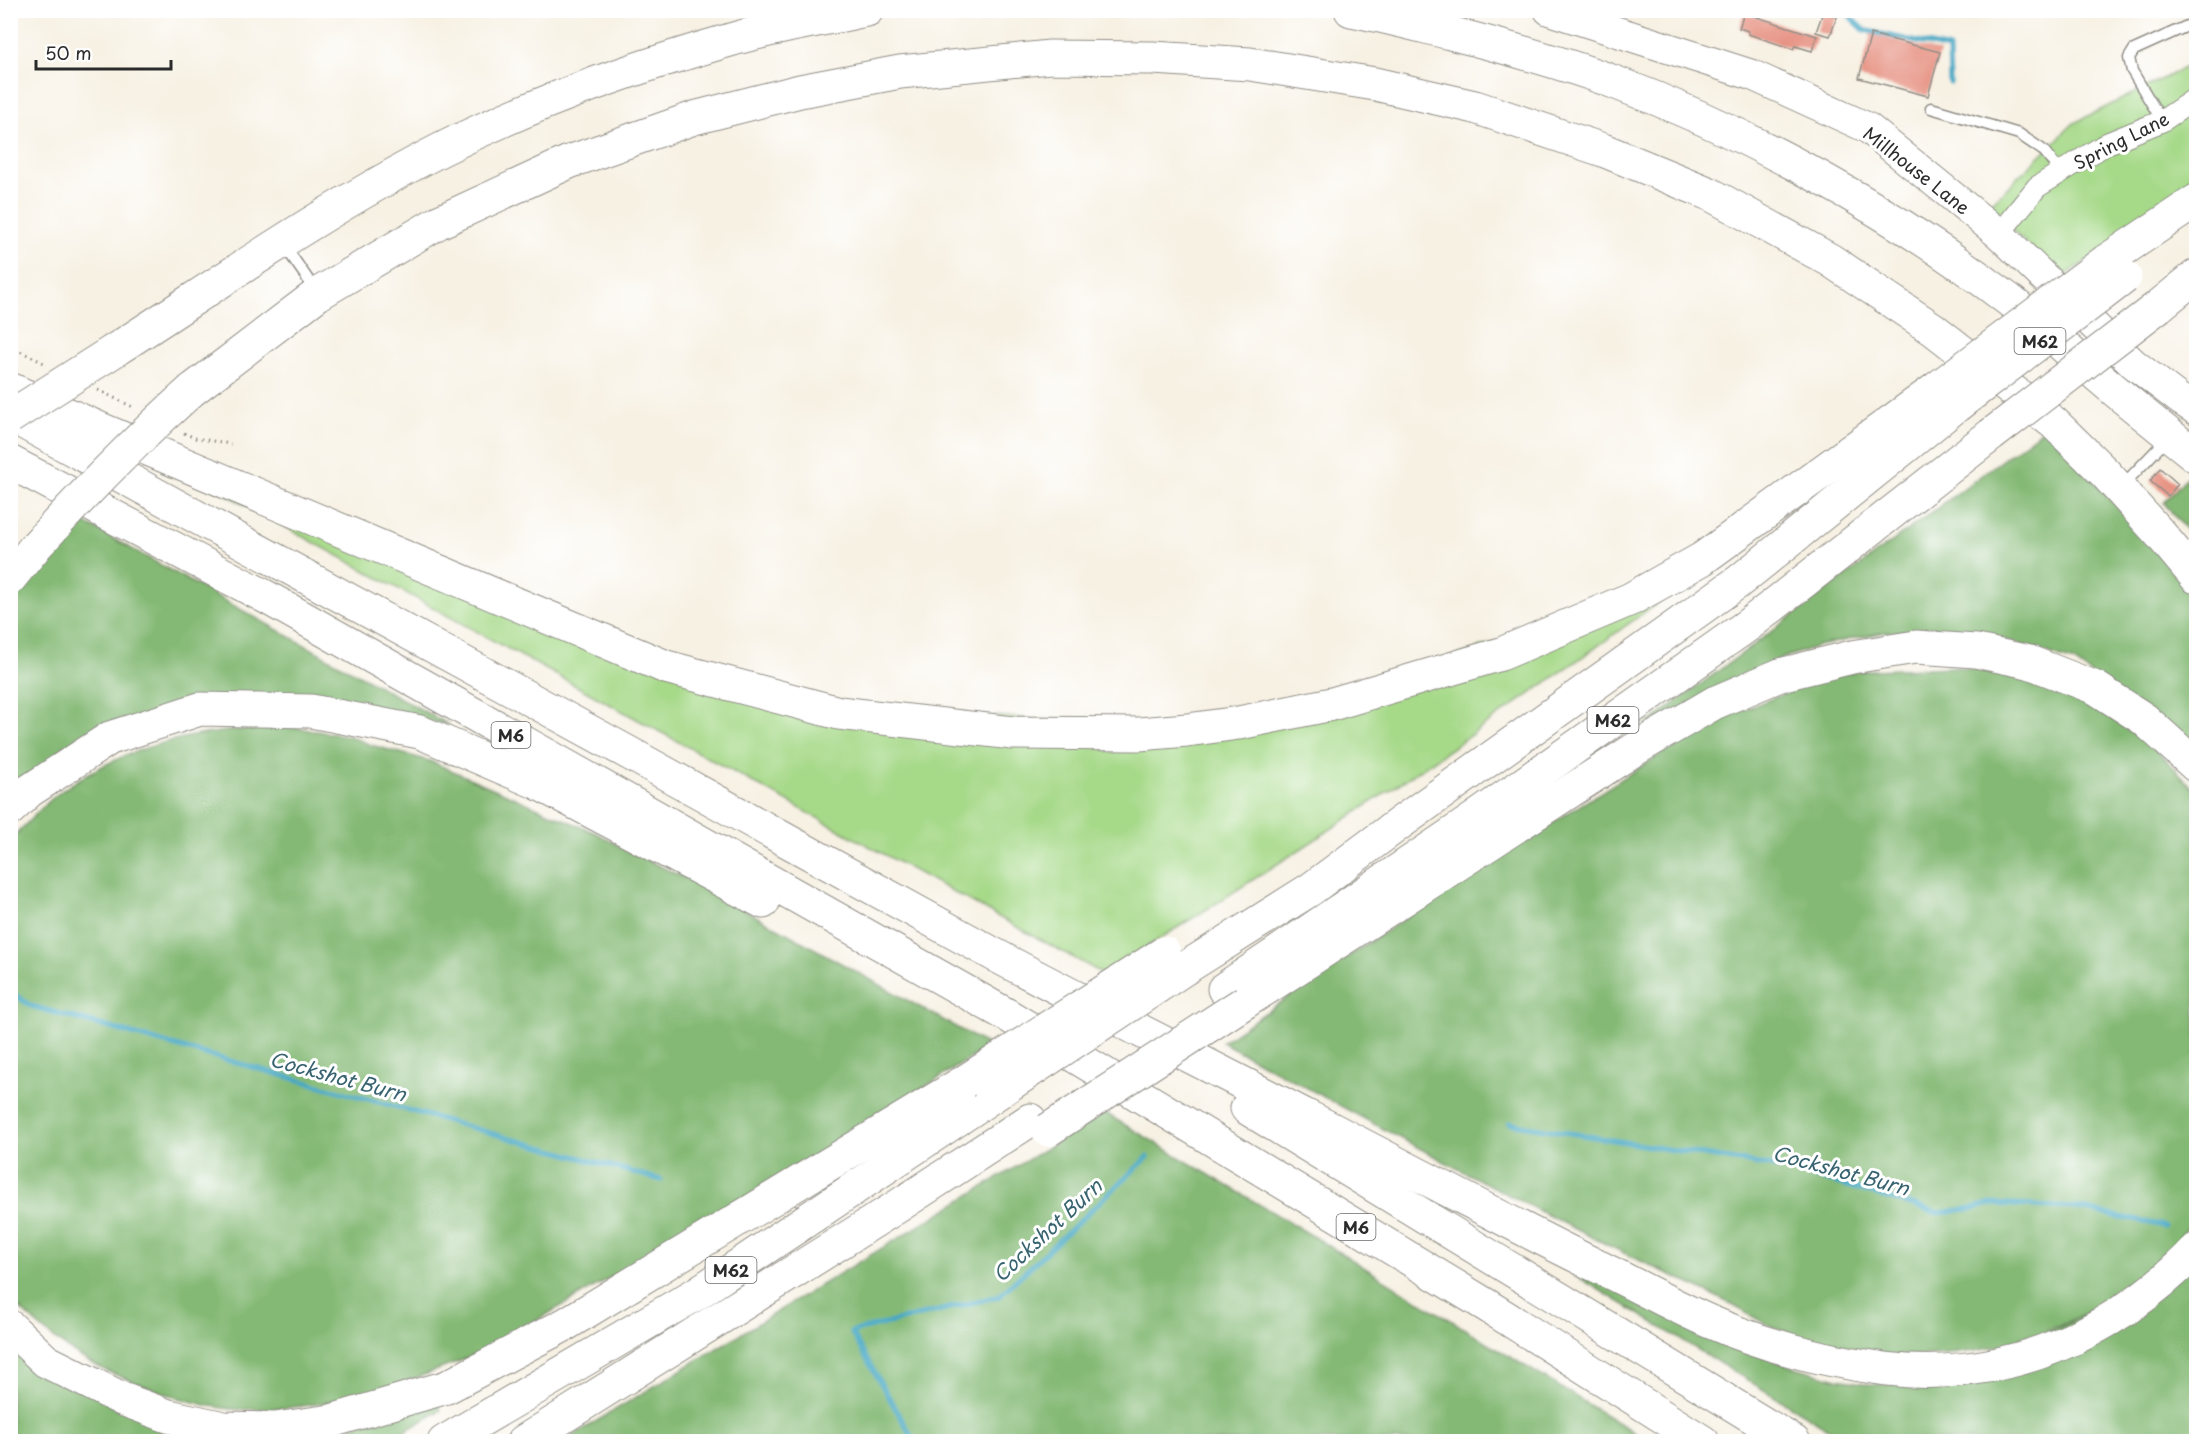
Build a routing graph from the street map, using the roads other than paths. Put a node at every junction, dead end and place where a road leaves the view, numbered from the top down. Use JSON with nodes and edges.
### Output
{"nodes":[{"id":1,"x":867,"y":10,"type":"edge"},
{"id":2,"x":1351,"y":10,"type":"edge"},
{"id":3,"x":1549,"y":10,"type":"edge"},
{"id":4,"x":2196,"y":22,"type":"edge"},
{"id":5,"x":2196,"y":98,"type":"edge"},
{"id":6,"x":1931,"y":108,"type":"dead end"},
{"id":7,"x":2162,"y":122,"type":"junction"},
{"id":8,"x":2060,"y":171,"type":"junction"},
{"id":9,"x":2196,"y":201,"type":"edge"},
{"id":10,"x":2196,"y":226,"type":"edge"},
{"id":11,"x":1999,"y":234,"type":"junction"},
{"id":12,"x":282,"y":243,"type":"junction"},
{"id":13,"x":2115,"y":269,"type":"junction"},
{"id":14,"x":2196,"y":276,"type":"edge"},
{"id":15,"x":318,"y":294,"type":"junction"},
{"id":16,"x":10,"y":389,"type":"edge"},
{"id":17,"x":1946,"y":398,"type":"junction"},
{"id":18,"x":2189,"y":402,"type":"edge"},
{"id":19,"x":10,"y":416,"type":"edge"},
{"id":20,"x":2170,"y":436,"type":"junction"},
{"id":21,"x":2196,"y":456,"type":"edge"},
{"id":22,"x":10,"y":462,"type":"edge"},
{"id":23,"x":2119,"y":489,"type":"junction"},
{"id":24,"x":2196,"y":577,"type":"edge"},
{"id":25,"x":10,"y":578,"type":"edge"},
{"id":26,"x":2196,"y":766,"type":"edge"},
{"id":27,"x":10,"y":809,"type":"edge"},
{"id":28,"x":997,"y":956,"type":"junction"},
{"id":29,"x":1234,"y":995,"type":"junction"},
{"id":30,"x":1006,"y":1015,"type":"junction"},
{"id":31,"x":978,"y":1089,"type":"junction"},
{"id":32,"x":2196,"y":1250,"type":"edge"},
{"id":33,"x":10,"y":1327,"type":"edge"},
{"id":34,"x":444,"y":1442,"type":"edge"},
{"id":35,"x":523,"y":1442,"type":"edge"},
{"id":36,"x":1703,"y":1442,"type":"edge"},
{"id":37,"x":1794,"y":1442,"type":"edge"}],
"edges":[{"from":1,"to":12,"type":"highway"},
{"from":2,"to":20,"type":"highway"},
{"from":3,"to":11,"type":"street","name":"Millhouse Lane"},
{"from":4,"to":7,"type":"lane"},
{"from":5,"to":7,"type":"street","name":"Spring Lane"},
{"from":6,"to":8,"type":"lane"},
{"from":7,"to":8,"type":"street","name":"Spring Lane"},
{"from":8,"to":11,"type":"street","name":"Spring Lane"},
{"from":9,"to":13,"type":"highway"},
{"from":10,"to":13,"type":"highway"},
{"from":11,"to":18,"type":"street","name":"Millhouse Lane"},
{"from":12,"to":15,"type":"lane"},
{"from":12,"to":19,"type":"highway","bridge":true},
{"from":13,"to":17,"type":"highway","bridge":true},
{"from":14,"to":29,"type":"highway","number":"M62","bridge":true},
{"from":15,"to":23,"type":"highway"},
{"from":15,"to":25,"type":"highway","bridge":true},
{"from":16,"to":17,"type":"highway"},
{"from":17,"to":31,"type":"highway","number":"M62","bridge":true},
{"from":19,"to":28,"type":"highway","number":"M6"},
{"from":20,"to":21,"type":"highway"},
{"from":20,"to":23,"type":"lane"},
{"from":22,"to":30,"type":"highway","number":"M6"},
{"from":23,"to":24,"type":"highway"},
{"from":26,"to":29,"type":"highway"},
{"from":27,"to":30,"type":"highway"},
{"from":28,"to":32,"type":"highway"},
{"from":28,"to":37,"type":"highway","number":"M6"},
{"from":29,"to":35,"type":"highway","number":"M62"},
{"from":30,"to":36,"type":"highway","number":"M6"},
{"from":31,"to":33,"type":"highway"},
{"from":31,"to":34,"type":"highway","number":"M62"}]}
